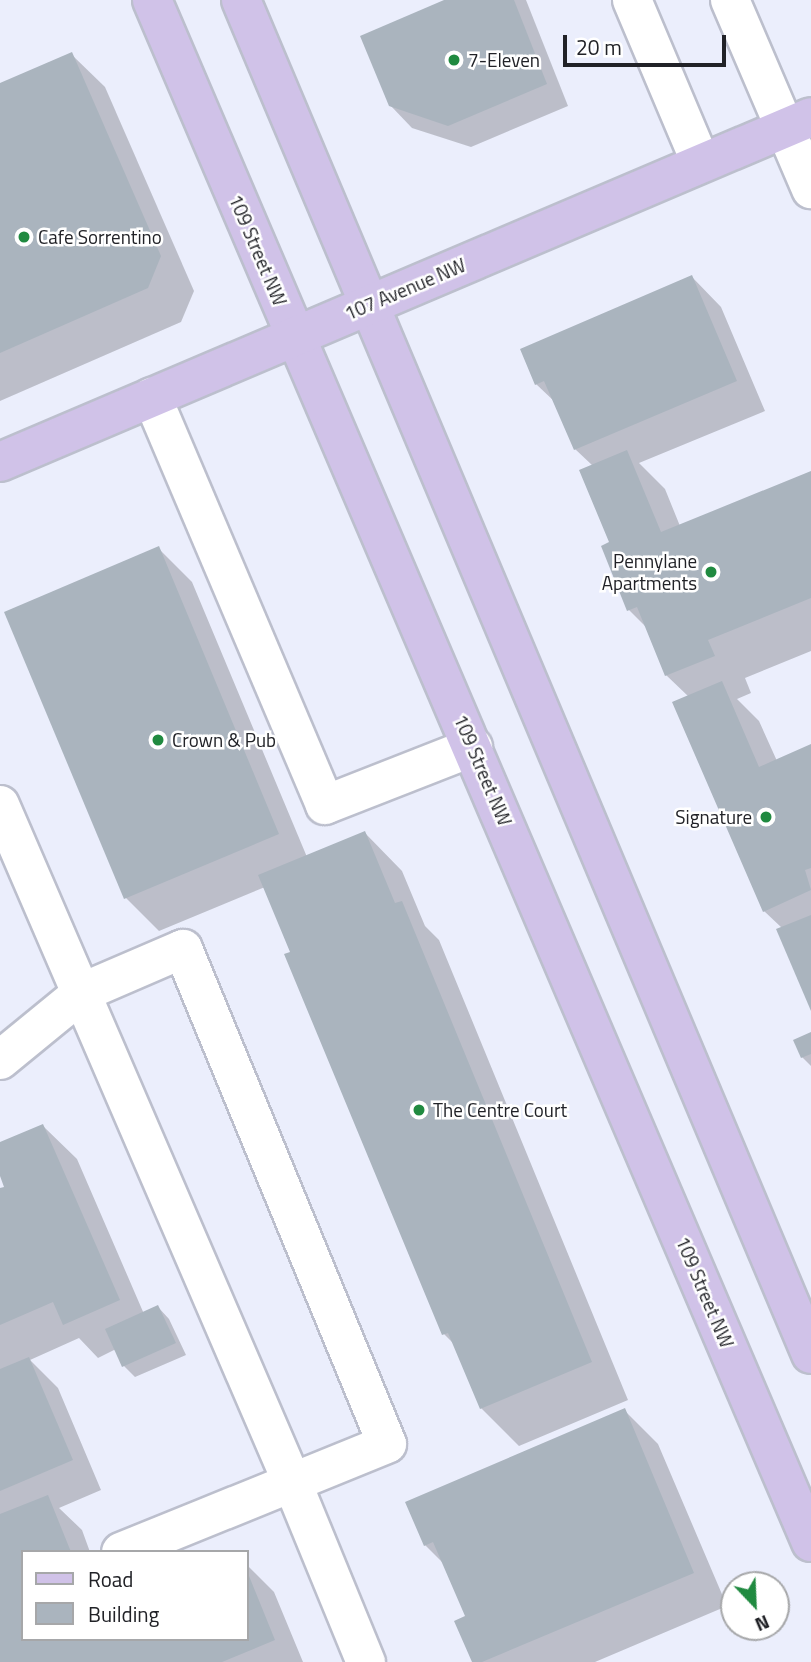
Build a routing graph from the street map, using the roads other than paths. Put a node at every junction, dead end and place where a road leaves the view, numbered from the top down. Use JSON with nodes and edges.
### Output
{"nodes":[{"id":1,"x":152,"y":0,"type":"edge"},
{"id":2,"x":241,"y":0,"type":"edge"},
{"id":3,"x":632,"y":0,"type":"edge"},
{"id":4,"x":730,"y":0,"type":"edge"},
{"id":5,"x":798,"y":122,"type":"edge"},
{"id":6,"x":701,"y":163,"type":"junction"},
{"id":7,"x":811,"y":189,"type":"edge"},
{"id":8,"x":369,"y":304,"type":"junction"},
{"id":9,"x":295,"y":336,"type":"junction"},
{"id":10,"x":152,"y":397,"type":"junction"},
{"id":11,"x":0,"y":462,"type":"edge"},
{"id":12,"x":473,"y":747,"type":"junction"},
{"id":13,"x":0,"y":805,"type":"edge"},
{"id":14,"x":83,"y":992,"type":"junction"},
{"id":15,"x":0,"y":1060,"type":"edge"},
{"id":16,"x":811,"y":1354,"type":"edge"},
{"id":17,"x":292,"y":1482,"type":"junction"},
{"id":18,"x":811,"y":1542,"type":"edge"},
{"id":19,"x":126,"y":1550,"type":"edge"},
{"id":20,"x":366,"y":1662,"type":"edge"}],
"edges":[{"from":1,"to":9,"type":"main road","name":"109 Street NW"},
{"from":2,"to":8,"type":"main road"},
{"from":3,"to":6,"type":"lane"},
{"from":4,"to":5,"type":"lane"},
{"from":5,"to":6,"type":"main road","name":"107 Avenue NW"},
{"from":5,"to":7,"type":"lane"},
{"from":6,"to":8,"type":"main road","name":"107 Avenue NW"},
{"from":8,"to":9,"type":"main road","name":"107 Avenue NW"},
{"from":8,"to":16,"type":"main road"},
{"from":9,"to":10,"type":"main road","name":"107 Avenue NW"},
{"from":9,"to":12,"type":"main road","name":"109 Street NW"},
{"from":10,"to":11,"type":"main road","name":"107 Avenue NW"},
{"from":10,"to":12,"type":"lane"},
{"from":12,"to":18,"type":"main road","name":"109 Street NW"},
{"from":13,"to":14,"type":"lane"},
{"from":14,"to":15,"type":"lane"},
{"from":14,"to":17,"type":"lane"},
{"from":14,"to":17,"type":"lane"},
{"from":17,"to":19,"type":"lane"},
{"from":17,"to":20,"type":"lane"}]}
